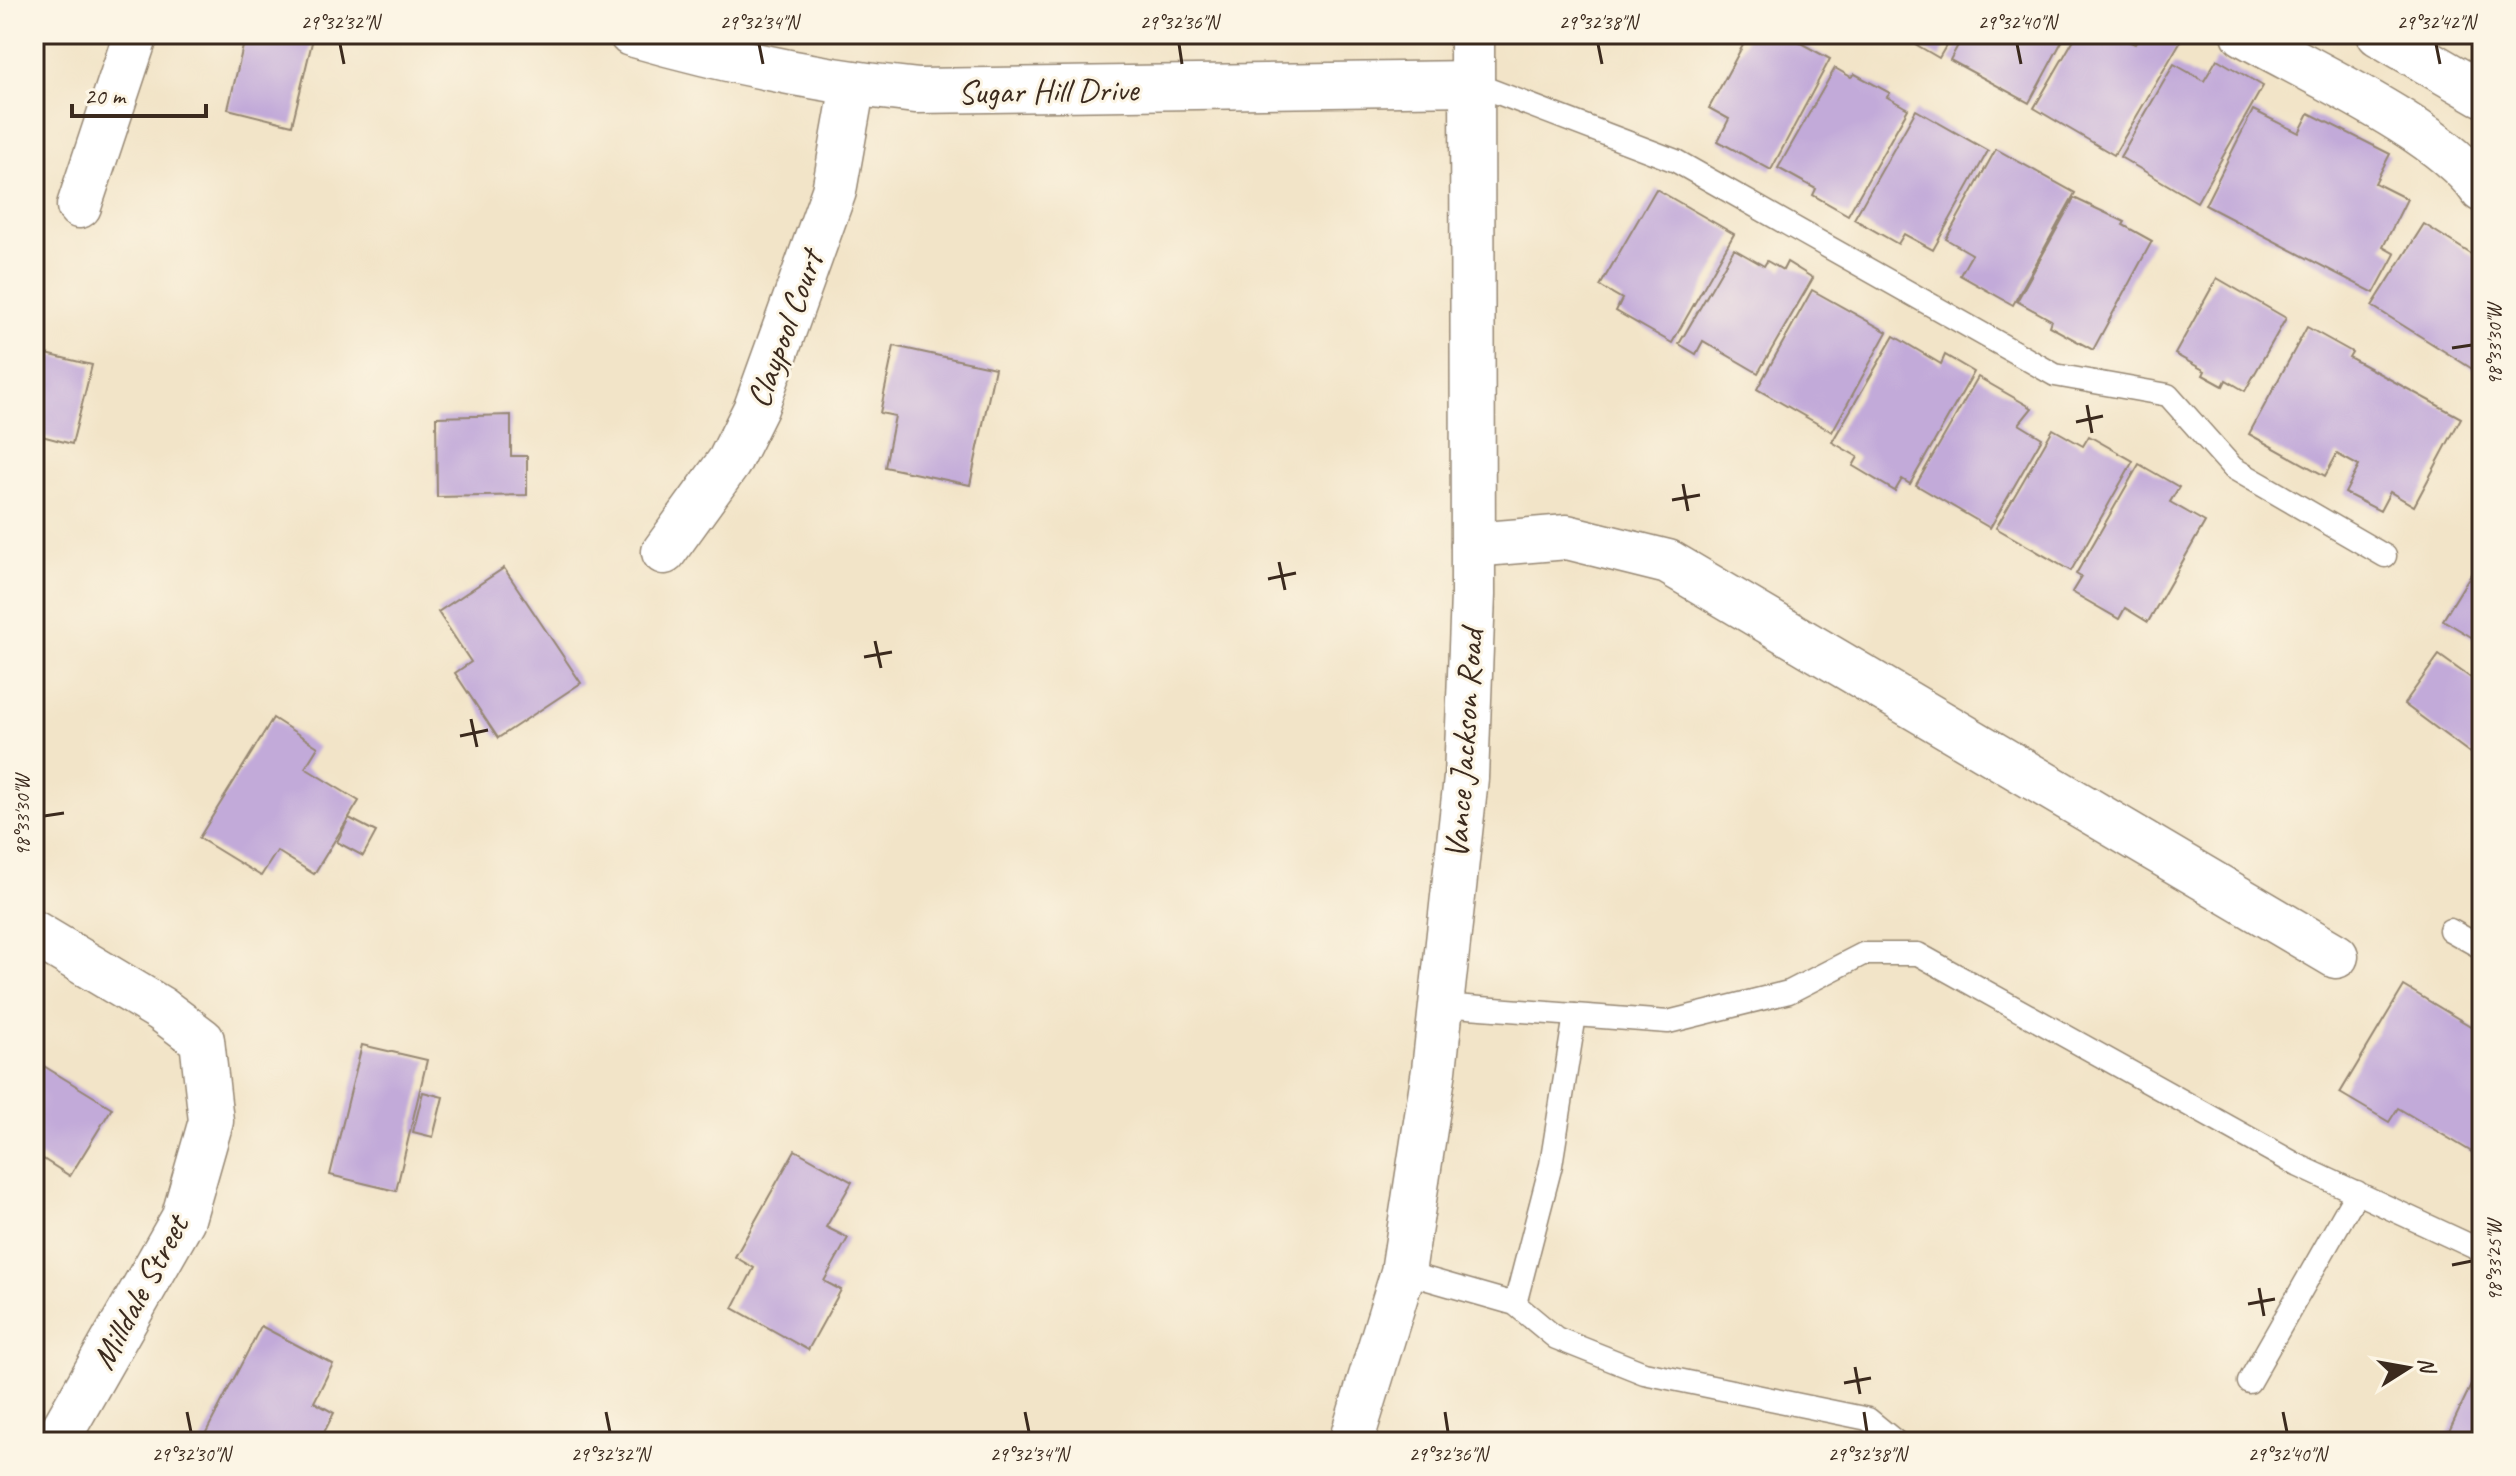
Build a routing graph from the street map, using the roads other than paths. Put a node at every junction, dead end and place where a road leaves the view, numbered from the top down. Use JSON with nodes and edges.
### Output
{"nodes":[{"id":1,"x":136,"y":34,"type":"edge"},
{"id":2,"x":631,"y":34,"type":"edge"},
{"id":3,"x":1472,"y":34,"type":"edge"},
{"id":4,"x":2244,"y":34,"type":"edge"},
{"id":5,"x":2379,"y":34,"type":"edge"},
{"id":6,"x":1472,"y":83,"type":"junction"},
{"id":7,"x":853,"y":84,"type":"junction"},
{"id":8,"x":2482,"y":94,"type":"edge"},
{"id":9,"x":2482,"y":190,"type":"edge"},
{"id":10,"x":79,"y":206,"type":"dead end"},
{"id":11,"x":1473,"y":545,"type":"junction"},
{"id":12,"x":664,"y":552,"type":"dead end"},
{"id":13,"x":2385,"y":556,"type":"dead end"},
{"id":14,"x":2450,"y":930,"type":"dead end"},
{"id":15,"x":34,"y":933,"type":"edge"},
{"id":16,"x":2482,"y":948,"type":"edge"},
{"id":17,"x":2336,"y":956,"type":"dead end"},
{"id":18,"x":1441,"y":1005,"type":"junction"},
{"id":19,"x":1575,"y":1015,"type":"junction"},
{"id":20,"x":2357,"y":1192,"type":"junction"},
{"id":21,"x":2482,"y":1251,"type":"edge"},
{"id":22,"x":1403,"y":1272,"type":"junction"},
{"id":23,"x":1515,"y":1304,"type":"junction"},
{"id":24,"x":2249,"y":1382,"type":"dead end"},
{"id":25,"x":56,"y":1442,"type":"edge"},
{"id":26,"x":1351,"y":1442,"type":"edge"},
{"id":27,"x":1896,"y":1442,"type":"edge"}],
"edges":[{"from":1,"to":10,"type":"street"},
{"from":2,"to":7,"type":"street","name":"Sugar Hill Drive"},
{"from":3,"to":6,"type":"street","name":"Vance Jackson Road"},
{"from":4,"to":9,"type":"street"},
{"from":5,"to":8,"type":"street"},
{"from":6,"to":7,"type":"street","name":"Sugar Hill Drive"},
{"from":6,"to":11,"type":"street","name":"Vance Jackson Road"},
{"from":6,"to":13,"type":"lane"},
{"from":7,"to":12,"type":"street","name":"Claypool Court"},
{"from":11,"to":17,"type":"street"},
{"from":11,"to":18,"type":"street","name":"Vance Jackson Road"},
{"from":14,"to":16,"type":"lane"},
{"from":15,"to":25,"type":"street","name":"Milldale Street"},
{"from":18,"to":19,"type":"lane"},
{"from":18,"to":22,"type":"street","name":"Vance Jackson Road"},
{"from":19,"to":20,"type":"lane"},
{"from":19,"to":23,"type":"lane"},
{"from":20,"to":21,"type":"lane"},
{"from":20,"to":24,"type":"lane"},
{"from":22,"to":23,"type":"lane"},
{"from":22,"to":26,"type":"street","name":"Vance Jackson Road"},
{"from":23,"to":27,"type":"lane"}]}
